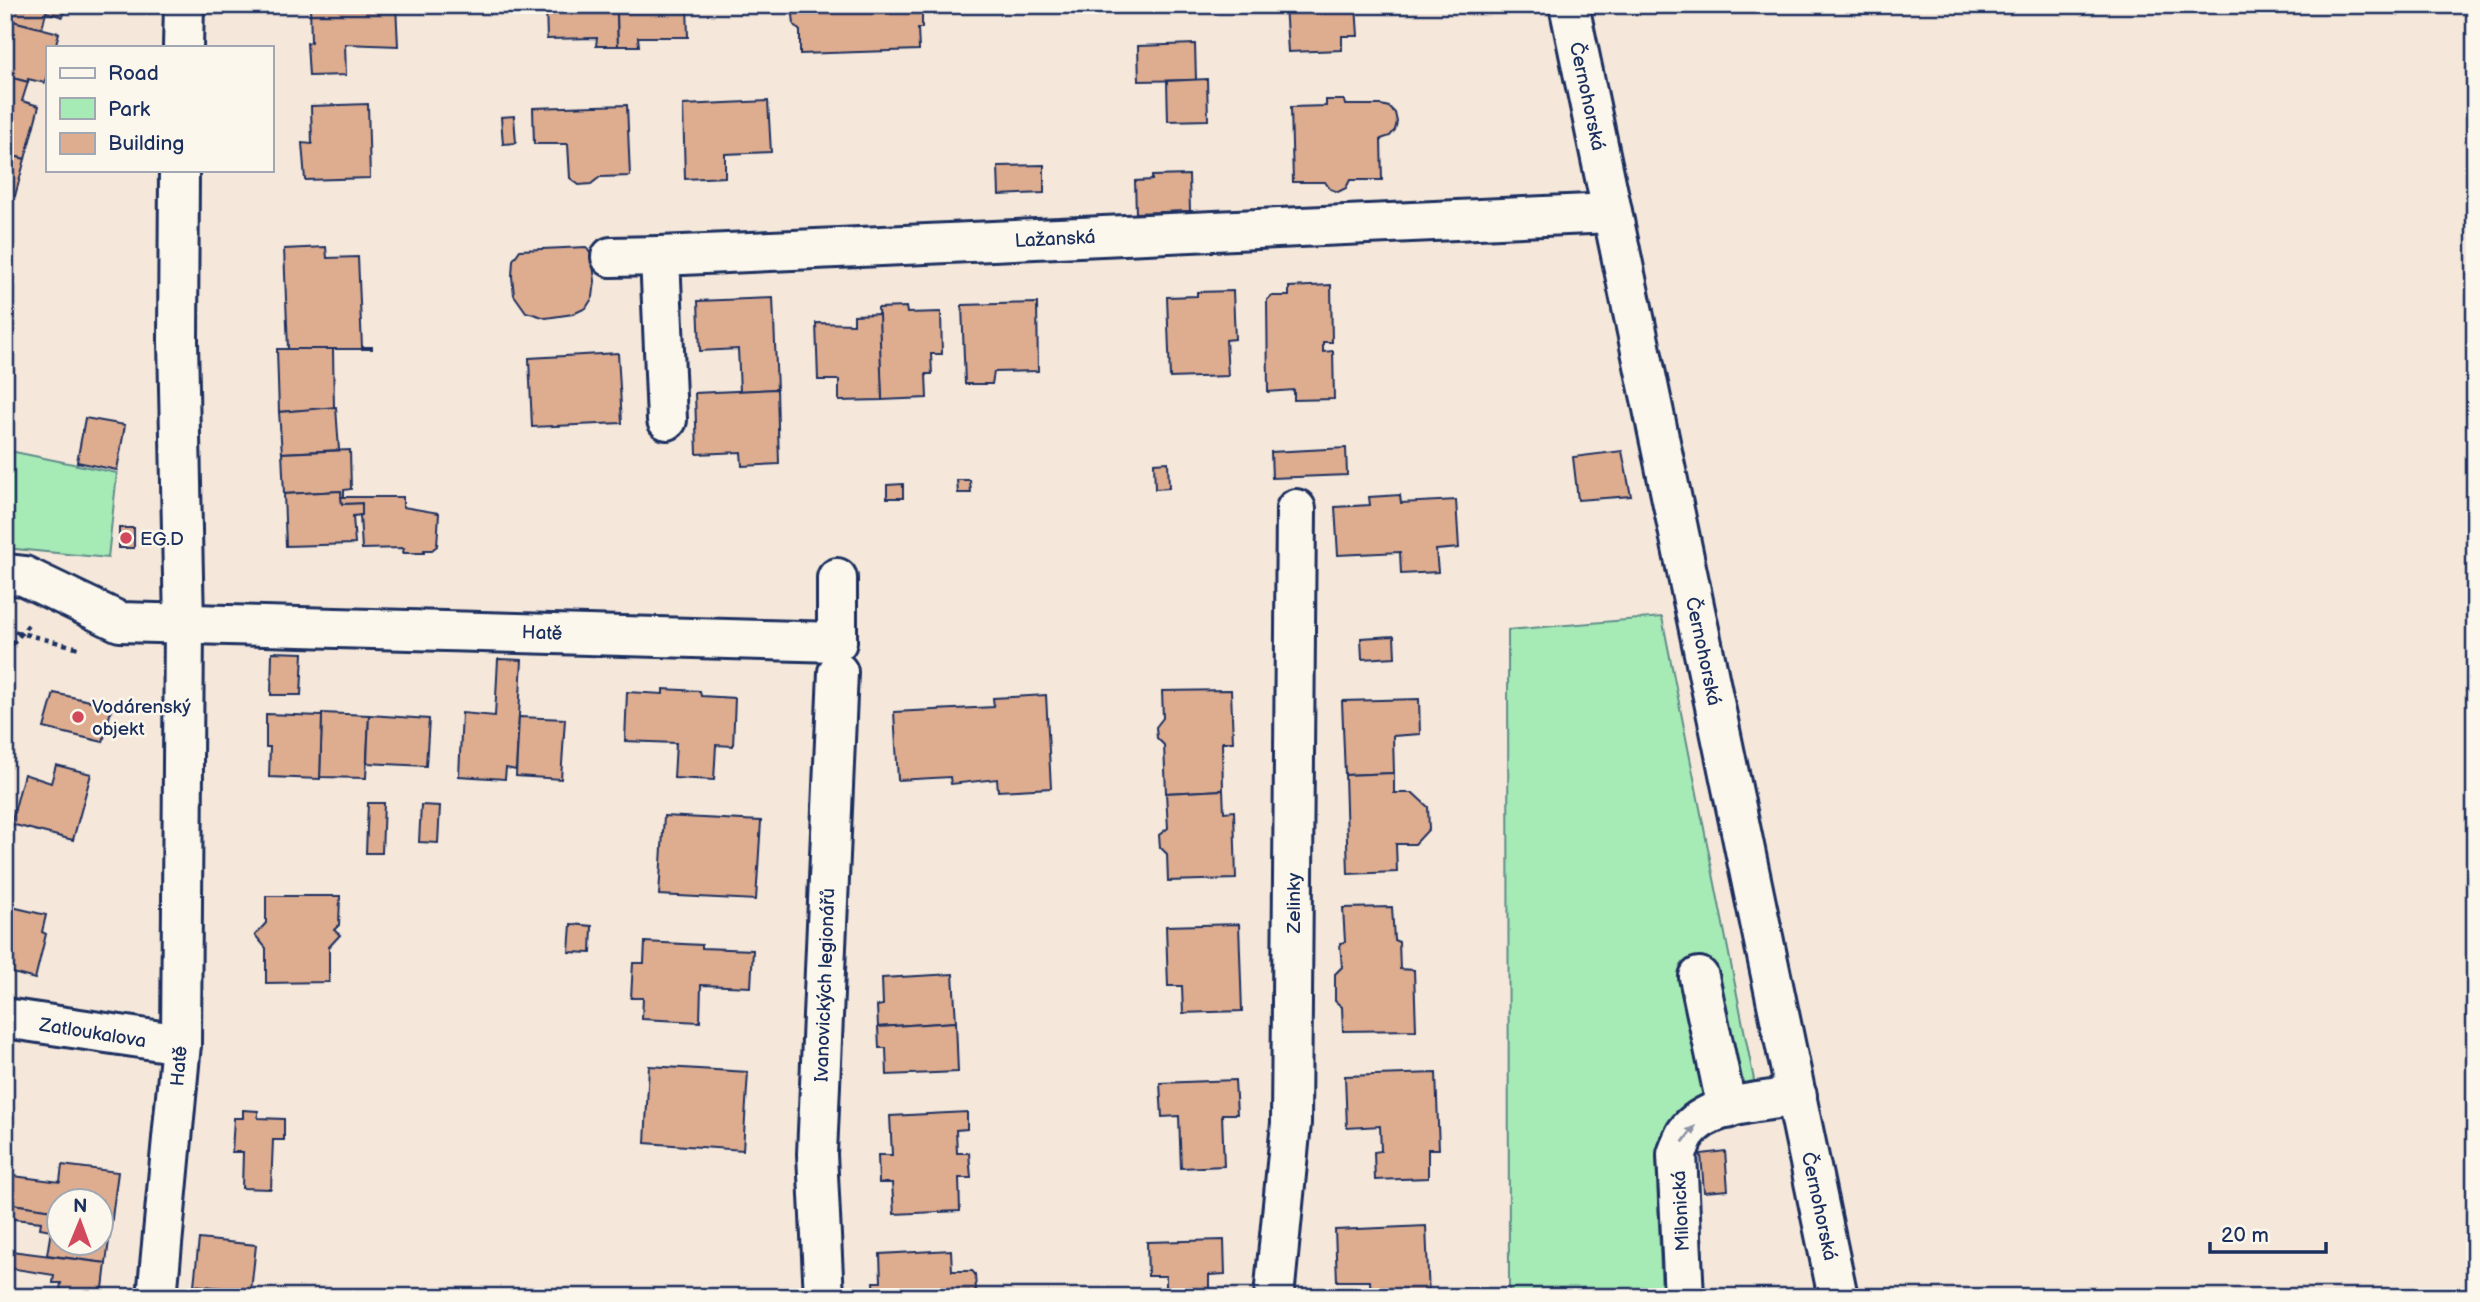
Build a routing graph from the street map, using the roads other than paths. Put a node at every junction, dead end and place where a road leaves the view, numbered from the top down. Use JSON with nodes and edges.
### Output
{"nodes":[{"id":1,"x":184,"y":5,"type":"edge"},
{"id":2,"x":1569,"y":5,"type":"edge"},
{"id":3,"x":183,"y":46,"type":"edge"},
{"id":4,"x":179,"y":172,"type":"edge"},
{"id":5,"x":1612,"y":213,"type":"junction"},
{"id":6,"x":660,"y":256,"type":"junction"},
{"id":7,"x":611,"y":257,"type":"dead end"},
{"id":8,"x":667,"y":419,"type":"dead end"},
{"id":9,"x":1296,"y":509,"type":"dead end"},
{"id":10,"x":5,"y":574,"type":"edge"},
{"id":11,"x":837,"y":579,"type":"dead end"},
{"id":12,"x":184,"y":624,"type":"junction"},
{"id":13,"x":838,"y":673,"type":"dead end"},
{"id":14,"x":1699,"y":977,"type":"dead end"},
{"id":15,"x":5,"y":1018,"type":"edge"},
{"id":16,"x":181,"y":1044,"type":"junction"},
{"id":17,"x":1797,"y":1096,"type":"junction"},
{"id":18,"x":1727,"y":1109,"type":"junction"},
{"id":19,"x":157,"y":1297,"type":"edge"},
{"id":20,"x":824,"y":1297,"type":"edge"},
{"id":21,"x":1274,"y":1297,"type":"edge"},
{"id":22,"x":1684,"y":1297,"type":"edge"},
{"id":23,"x":1838,"y":1297,"type":"edge"}],
"edges":[{"from":1,"to":3,"type":"street"},
{"from":2,"to":5,"type":"street","name":"Černohorská"},
{"from":4,"to":12,"type":"street","name":"Hatě"},
{"from":5,"to":6,"type":"street","name":"Lažanská"},
{"from":5,"to":17,"type":"street","name":"Černohorská"},
{"from":6,"to":7,"type":"street","name":"Lažanská"},
{"from":6,"to":8,"type":"street"},
{"from":9,"to":21,"type":"street","name":"Zelinky"},
{"from":10,"to":12,"type":"street"},
{"from":11,"to":12,"type":"street","name":"Hatě"},
{"from":12,"to":16,"type":"street","name":"Hatě"},
{"from":13,"to":20,"type":"street","name":"Ivanovických legionářů"},
{"from":14,"to":18,"type":"street"},
{"from":15,"to":16,"type":"street","name":"Zatloukalova"},
{"from":16,"to":19,"type":"street","name":"Hatě"},
{"from":17,"to":18,"type":"street","name":"Milonická"},
{"from":17,"to":23,"type":"street","name":"Černohorská"},
{"from":22,"to":18,"type":"street","name":"Milonická","one_way":true}]}
